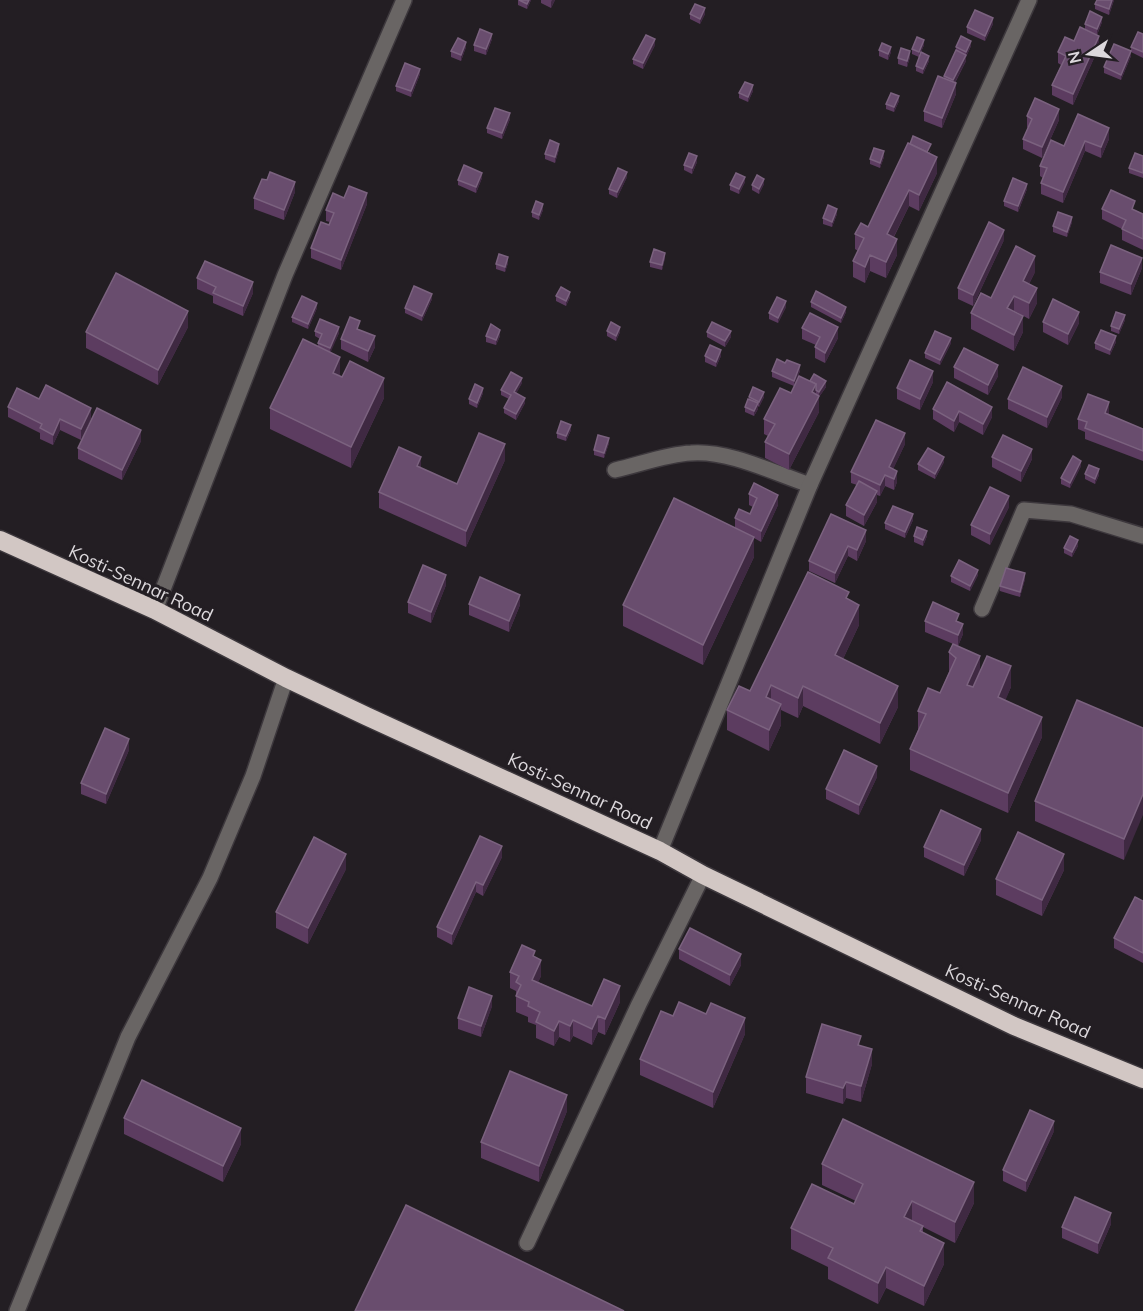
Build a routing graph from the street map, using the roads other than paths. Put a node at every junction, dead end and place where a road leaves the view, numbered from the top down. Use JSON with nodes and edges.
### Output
{"nodes":[{"id":1,"x":404,"y":0,"type":"edge"},
{"id":2,"x":1029,"y":0,"type":"edge"},
{"id":3,"x":615,"y":470,"type":"dead end"},
{"id":4,"x":810,"y":485,"type":"junction"},
{"id":5,"x":1143,"y":536,"type":"edge"},
{"id":6,"x":0,"y":540,"type":"edge"},
{"id":7,"x":982,"y":609,"type":"dead end"},
{"id":8,"x":155,"y":610,"type":"junction"},
{"id":9,"x":286,"y":678,"type":"junction"},
{"id":10,"x":660,"y":851,"type":"junction"},
{"id":11,"x":703,"y":875,"type":"junction"},
{"id":12,"x":1143,"y":1079,"type":"edge"},
{"id":13,"x":527,"y":1243,"type":"dead end"},
{"id":14,"x":17,"y":1311,"type":"edge"}],
"edges":[{"from":1,"to":8,"type":"street"},
{"from":2,"to":4,"type":"street"},
{"from":3,"to":4,"type":"street"},
{"from":4,"to":10,"type":"street"},
{"from":5,"to":7,"type":"street"},
{"from":6,"to":8,"type":"highway","name":"Kosti-Sennar Road"},
{"from":8,"to":9,"type":"highway","name":"Kosti-Sennar Road"},
{"from":9,"to":10,"type":"highway","name":"Kosti-Sennar Road"},
{"from":9,"to":14,"type":"street"},
{"from":10,"to":11,"type":"highway","name":"Kosti-Sennar Road"},
{"from":11,"to":12,"type":"highway","name":"Kosti-Sennar Road"},
{"from":11,"to":13,"type":"street"}]}
